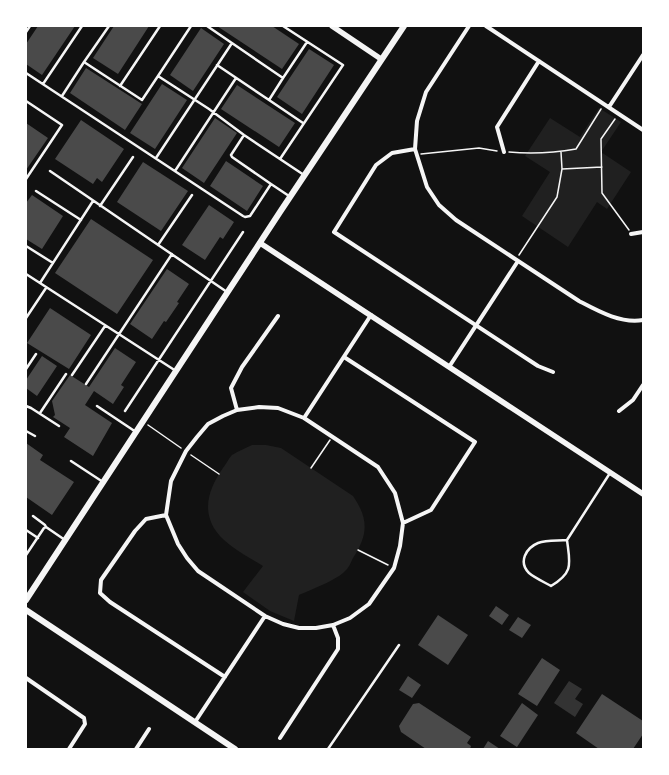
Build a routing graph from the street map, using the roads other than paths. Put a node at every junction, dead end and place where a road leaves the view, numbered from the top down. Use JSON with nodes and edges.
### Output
{"nodes":[{"id":1,"x":30,"y":26,"type":"edge"},
{"id":2,"x":82,"y":26,"type":"edge"},
{"id":3,"x":108,"y":26,"type":"edge"},
{"id":4,"x":160,"y":26,"type":"edge"},
{"id":5,"x":191,"y":26,"type":"edge"},
{"id":6,"x":207,"y":26,"type":"edge"},
{"id":7,"x":283,"y":26,"type":"edge"},
{"id":8,"x":332,"y":26,"type":"edge"},
{"id":9,"x":404,"y":26,"type":"edge"},
{"id":10,"x":469,"y":26,"type":"edge"},
{"id":11,"x":486,"y":26,"type":"edge"},
{"id":12,"x":26,"y":32,"type":"edge"},
{"id":13,"x":307,"y":42,"type":"junction"},
{"id":14,"x":232,"y":43,"type":"junction"},
{"id":15,"x":643,"y":55,"type":"edge"},
{"id":16,"x":381,"y":59,"type":"junction"},
{"id":17,"x":539,"y":61,"type":"junction"},
{"id":18,"x":84,"y":62,"type":"junction"},
{"id":19,"x":217,"y":65,"type":"junction"},
{"id":20,"x":26,"y":73,"type":"edge"},
{"id":21,"x":158,"y":76,"type":"junction"},
{"id":22,"x":236,"y":78,"type":"junction"},
{"id":23,"x":283,"y":78,"type":"junction"},
{"id":24,"x":43,"y":84,"type":"junction"},
{"id":25,"x":120,"y":86,"type":"junction"},
{"id":26,"x":62,"y":96,"type":"junction"},
{"id":27,"x":195,"y":99,"type":"junction"},
{"id":28,"x":269,"y":100,"type":"junction"},
{"id":29,"x":26,"y":101,"type":"edge"},
{"id":30,"x":609,"y":107,"type":"junction"},
{"id":31,"x":213,"y":113,"type":"junction"},
{"id":32,"x":303,"y":123,"type":"junction"},
{"id":33,"x":643,"y":130,"type":"edge"},
{"id":34,"x":244,"y":136,"type":"junction"},
{"id":35,"x":415,"y":149,"type":"junction"},
{"id":36,"x":504,"y":152,"type":"road end"},
{"id":37,"x":133,"y":157,"type":"dead end"},
{"id":38,"x":156,"y":158,"type":"junction"},
{"id":39,"x":280,"y":158,"type":"junction"},
{"id":40,"x":50,"y":171,"type":"dead end"},
{"id":41,"x":175,"y":171,"type":"junction"},
{"id":42,"x":304,"y":176,"type":"junction"},
{"id":43,"x":26,"y":179,"type":"edge"},
{"id":44,"x":271,"y":184,"type":"junction"},
{"id":45,"x":36,"y":191,"type":"dead end"},
{"id":46,"x":192,"y":195,"type":"dead end"},
{"id":47,"x":291,"y":196,"type":"junction"},
{"id":48,"x":93,"y":201,"type":"junction"},
{"id":49,"x":100,"y":206,"type":"junction"},
{"id":50,"x":81,"y":220,"type":"junction"},
{"id":51,"x":243,"y":232,"type":"dead end"},
{"id":52,"x":643,"y":232,"type":"edge"},
{"id":53,"x":631,"y":234,"type":"road end"},
{"id":54,"x":260,"y":243,"type":"junction"},
{"id":55,"x":158,"y":245,"type":"junction"},
{"id":56,"x":26,"y":246,"type":"edge"},
{"id":57,"x":172,"y":254,"type":"junction"},
{"id":58,"x":517,"y":260,"type":"junction"},
{"id":59,"x":53,"y":263,"type":"junction"},
{"id":60,"x":26,"y":274,"type":"edge"},
{"id":61,"x":211,"y":281,"type":"junction"},
{"id":62,"x":40,"y":283,"type":"junction"},
{"id":63,"x":46,"y":288,"type":"junction"},
{"id":64,"x":228,"y":292,"type":"junction"},
{"id":65,"x":371,"y":315,"type":"junction"},
{"id":66,"x":278,"y":316,"type":"dead end"},
{"id":67,"x":26,"y":318,"type":"edge"},
{"id":68,"x":643,"y":320,"type":"edge"},
{"id":69,"x":476,"y":325,"type":"junction"},
{"id":70,"x":105,"y":326,"type":"junction"},
{"id":71,"x":119,"y":334,"type":"junction"},
{"id":72,"x":36,"y":354,"type":"dead end"},
{"id":73,"x":344,"y":357,"type":"junction"},
{"id":74,"x":159,"y":360,"type":"junction"},
{"id":75,"x":449,"y":367,"type":"junction"},
{"id":76,"x":26,"y":369,"type":"edge"},
{"id":77,"x":176,"y":371,"type":"junction"},
{"id":78,"x":553,"y":372,"type":"dead end"},
{"id":79,"x":66,"y":374,"type":"dead end"},
{"id":80,"x":72,"y":375,"type":"dead end"},
{"id":81,"x":86,"y":384,"type":"dead end"},
{"id":82,"x":643,"y":385,"type":"edge"},
{"id":83,"x":26,"y":406,"type":"edge"},
{"id":84,"x":97,"y":406,"type":"dead end"},
{"id":85,"x":237,"y":410,"type":"junction"},
{"id":86,"x":125,"y":411,"type":"dead end"},
{"id":87,"x":619,"y":411,"type":"dead end"},
{"id":88,"x":40,"y":413,"type":"junction"},
{"id":89,"x":304,"y":418,"type":"junction"},
{"id":90,"x":59,"y":426,"type":"dead end"},
{"id":91,"x":26,"y":431,"type":"edge"},
{"id":92,"x":136,"y":432,"type":"junction"},
{"id":93,"x":35,"y":436,"type":"dead end"},
{"id":94,"x":71,"y":461,"type":"dead end"},
{"id":95,"x":610,"y":472,"type":"junction"},
{"id":96,"x":103,"y":482,"type":"junction"},
{"id":97,"x":643,"y":494,"type":"edge"},
{"id":98,"x":33,"y":516,"type":"dead end"},
{"id":99,"x":166,"y":516,"type":"junction"},
{"id":100,"x":403,"y":523,"type":"junction"},
{"id":101,"x":46,"y":527,"type":"junction"},
{"id":102,"x":26,"y":530,"type":"edge"},
{"id":103,"x":38,"y":538,"type":"junction"},
{"id":104,"x":65,"y":540,"type":"junction"},
{"id":105,"x":567,"y":540,"type":"junction"},
{"id":106,"x":26,"y":555,"type":"edge"},
{"id":107,"x":26,"y":600,"type":"edge"},
{"id":108,"x":26,"y":610,"type":"edge"},
{"id":109,"x":265,"y":616,"type":"junction"},
{"id":110,"x":333,"y":625,"type":"junction"},
{"id":111,"x":399,"y":645,"type":"dead end"},
{"id":112,"x":225,"y":677,"type":"junction"},
{"id":113,"x":26,"y":678,"type":"edge"},
{"id":114,"x":195,"y":722,"type":"junction"},
{"id":115,"x":148,"y":730,"type":"dead end"},
{"id":116,"x":280,"y":738,"type":"dead end"},
{"id":117,"x":69,"y":749,"type":"edge"},
{"id":118,"x":136,"y":749,"type":"edge"},
{"id":119,"x":235,"y":749,"type":"edge"},
{"id":120,"x":328,"y":749,"type":"edge"}],
"edges":[{"from":1,"to":12,"type":"lane"},
{"from":2,"to":24,"type":"lane"},
{"from":3,"to":18,"type":"lane"},
{"from":4,"to":25,"type":"lane"},
{"from":5,"to":21,"type":"lane"},
{"from":6,"to":14,"type":"lane"},
{"from":7,"to":13,"type":"lane"},
{"from":8,"to":16,"type":"street"},
{"from":9,"to":16,"type":"main road"},
{"from":10,"to":35,"type":"street"},
{"from":11,"to":17,"type":"street"},
{"from":13,"to":23,"type":"lane"},
{"from":13,"to":32,"type":"lane"},
{"from":14,"to":19,"type":"lane"},
{"from":14,"to":23,"type":"lane"},
{"from":15,"to":30,"type":"street"},
{"from":16,"to":42,"type":"main road"},
{"from":17,"to":30,"type":"street"},
{"from":17,"to":36,"type":"street"},
{"from":18,"to":25,"type":"lane"},
{"from":18,"to":26,"type":"lane"},
{"from":19,"to":22,"type":"lane"},
{"from":19,"to":27,"type":"lane"},
{"from":20,"to":24,"type":"lane"},
{"from":21,"to":25,"type":"lane"},
{"from":21,"to":27,"type":"lane"},
{"from":22,"to":28,"type":"lane"},
{"from":22,"to":31,"type":"lane"},
{"from":23,"to":28,"type":"lane"},
{"from":24,"to":26,"type":"lane"},
{"from":26,"to":38,"type":"lane"},
{"from":27,"to":31,"type":"lane"},
{"from":27,"to":38,"type":"lane"},
{"from":28,"to":32,"type":"lane"},
{"from":29,"to":43,"type":"lane"},
{"from":30,"to":33,"type":"street"},
{"from":31,"to":34,"type":"lane"},
{"from":31,"to":41,"type":"lane"},
{"from":32,"to":39,"type":"lane"},
{"from":34,"to":39,"type":"lane"},
{"from":34,"to":44,"type":"lane"},
{"from":35,"to":58,"type":"street"},
{"from":35,"to":69,"type":"street"},
{"from":37,"to":49,"type":"lane"},
{"from":38,"to":41,"type":"lane"},
{"from":39,"to":42,"type":"lane"},
{"from":40,"to":48,"type":"lane"},
{"from":41,"to":44,"type":"lane"},
{"from":42,"to":47,"type":"main road"},
{"from":44,"to":47,"type":"lane"},
{"from":45,"to":50,"type":"lane"},
{"from":46,"to":55,"type":"lane"},
{"from":47,"to":54,"type":"main road"},
{"from":48,"to":49,"type":"lane"},
{"from":48,"to":50,"type":"lane"},
{"from":49,"to":55,"type":"lane"},
{"from":50,"to":59,"type":"lane"},
{"from":51,"to":61,"type":"lane"},
{"from":52,"to":53,"type":"street"},
{"from":54,"to":64,"type":"main road"},
{"from":54,"to":65,"type":"street"},
{"from":55,"to":57,"type":"lane"},
{"from":56,"to":59,"type":"lane"},
{"from":57,"to":61,"type":"lane"},
{"from":57,"to":71,"type":"lane"},
{"from":58,"to":68,"type":"street"},
{"from":58,"to":69,"type":"street"},
{"from":59,"to":62,"type":"lane"},
{"from":60,"to":62,"type":"lane"},
{"from":61,"to":64,"type":"lane"},
{"from":61,"to":74,"type":"lane"},
{"from":62,"to":63,"type":"lane"},
{"from":63,"to":67,"type":"lane"},
{"from":63,"to":70,"type":"lane"},
{"from":64,"to":77,"type":"main road"},
{"from":65,"to":73,"type":"street"},
{"from":65,"to":75,"type":"street"},
{"from":66,"to":85,"type":"street"},
{"from":69,"to":75,"type":"street"},
{"from":69,"to":78,"type":"street"},
{"from":70,"to":71,"type":"lane"},
{"from":70,"to":80,"type":"lane"},
{"from":71,"to":74,"type":"lane"},
{"from":71,"to":81,"type":"lane"},
{"from":72,"to":76,"type":"lane"},
{"from":73,"to":89,"type":"street"},
{"from":73,"to":100,"type":"street"},
{"from":74,"to":77,"type":"lane"},
{"from":74,"to":86,"type":"lane"},
{"from":75,"to":95,"type":"street"},
{"from":77,"to":92,"type":"main road"},
{"from":79,"to":88,"type":"lane"},
{"from":82,"to":87,"type":"street"},
{"from":83,"to":88,"type":"lane"},
{"from":84,"to":92,"type":"lane"},
{"from":85,"to":89,"type":"street"},
{"from":85,"to":99,"type":"street"},
{"from":88,"to":90,"type":"lane"},
{"from":89,"to":100,"type":"street"},
{"from":91,"to":93,"type":"lane"},
{"from":92,"to":96,"type":"main road"},
{"from":94,"to":96,"type":"lane"},
{"from":95,"to":97,"type":"street"},
{"from":95,"to":105,"type":"lane"},
{"from":96,"to":104,"type":"main road"},
{"from":98,"to":101,"type":"lane"},
{"from":99,"to":109,"type":"street"},
{"from":99,"to":112,"type":"street"},
{"from":100,"to":110,"type":"street"},
{"from":101,"to":103,"type":"lane"},
{"from":101,"to":104,"type":"lane"},
{"from":102,"to":103,"type":"lane"},
{"from":103,"to":106,"type":"lane"},
{"from":104,"to":107,"type":"main road"},
{"from":105,"to":105,"type":"lane"},
{"from":108,"to":114,"type":"main road"},
{"from":109,"to":110,"type":"street"},
{"from":109,"to":112,"type":"street"},
{"from":110,"to":116,"type":"street"},
{"from":111,"to":120,"type":"lane"},
{"from":112,"to":114,"type":"street"},
{"from":113,"to":117,"type":"street"},
{"from":114,"to":119,"type":"main road"},
{"from":115,"to":118,"type":"street"}]}
